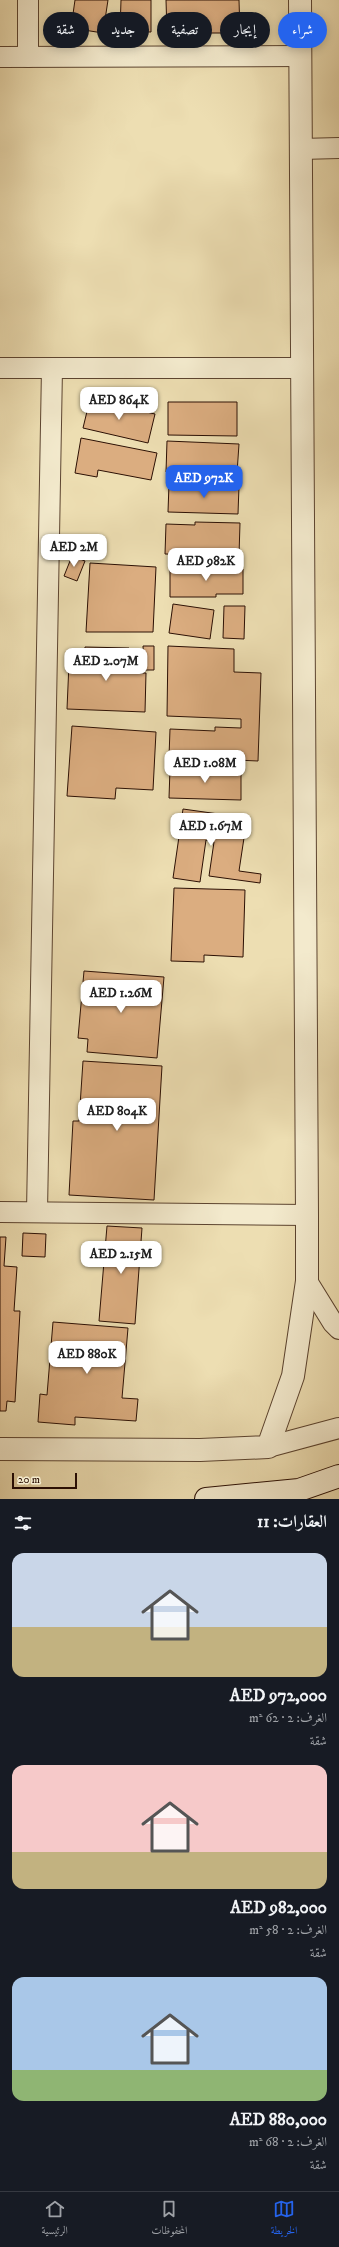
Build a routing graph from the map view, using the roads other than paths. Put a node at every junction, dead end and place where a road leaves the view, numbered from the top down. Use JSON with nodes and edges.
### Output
{"nodes":[{"id":1,"x":28,"y":0,"type":"edge"},
{"id":2,"x":300,"y":0,"type":"edge"},
{"id":3,"x":301,"y":56,"type":"junction"},
{"id":4,"x":0,"y":57,"type":"edge"},
{"id":5,"x":28,"y":57,"type":"junction"},
{"id":6,"x":339,"y":148,"type":"edge"},
{"id":7,"x":301,"y":149,"type":"junction"},
{"id":8,"x":0,"y":368,"type":"edge"},
{"id":9,"x":52,"y":368,"type":"junction"},
{"id":10,"x":303,"y":368,"type":"junction"},
{"id":11,"x":0,"y":1212,"type":"edge"},
{"id":12,"x":37,"y":1212,"type":"junction"},
{"id":13,"x":307,"y":1215,"type":"junction"},
{"id":14,"x":307,"y":1281,"type":"junction"},
{"id":15,"x":339,"y":1329,"type":"edge"},
{"id":16,"x":339,"y":1428,"type":"edge"},
{"id":17,"x":268,"y":1447,"type":"junction"},
{"id":18,"x":0,"y":1449,"type":"edge"},
{"id":19,"x":339,"y":1476,"type":"edge"},
{"id":20,"x":206,"y":1499,"type":"edge"}],
"edges":[{"from":1,"to":5,"type":"street"},
{"from":2,"to":3,"type":"street"},
{"from":3,"to":5,"type":"street"},
{"from":3,"to":7,"type":"street"},
{"from":4,"to":5,"type":"street"},
{"from":6,"to":7,"type":"street"},
{"from":7,"to":10,"type":"street"},
{"from":8,"to":9,"type":"street"},
{"from":9,"to":10,"type":"street"},
{"from":9,"to":12,"type":"street"},
{"from":10,"to":13,"type":"street"},
{"from":11,"to":12,"type":"street"},
{"from":12,"to":13,"type":"street"},
{"from":13,"to":14,"type":"street"},
{"from":14,"to":15,"type":"street"},
{"from":14,"to":17,"type":"street"},
{"from":16,"to":17,"type":"street"},
{"from":17,"to":18,"type":"street"},
{"from":19,"to":20,"type":"street"}]}
